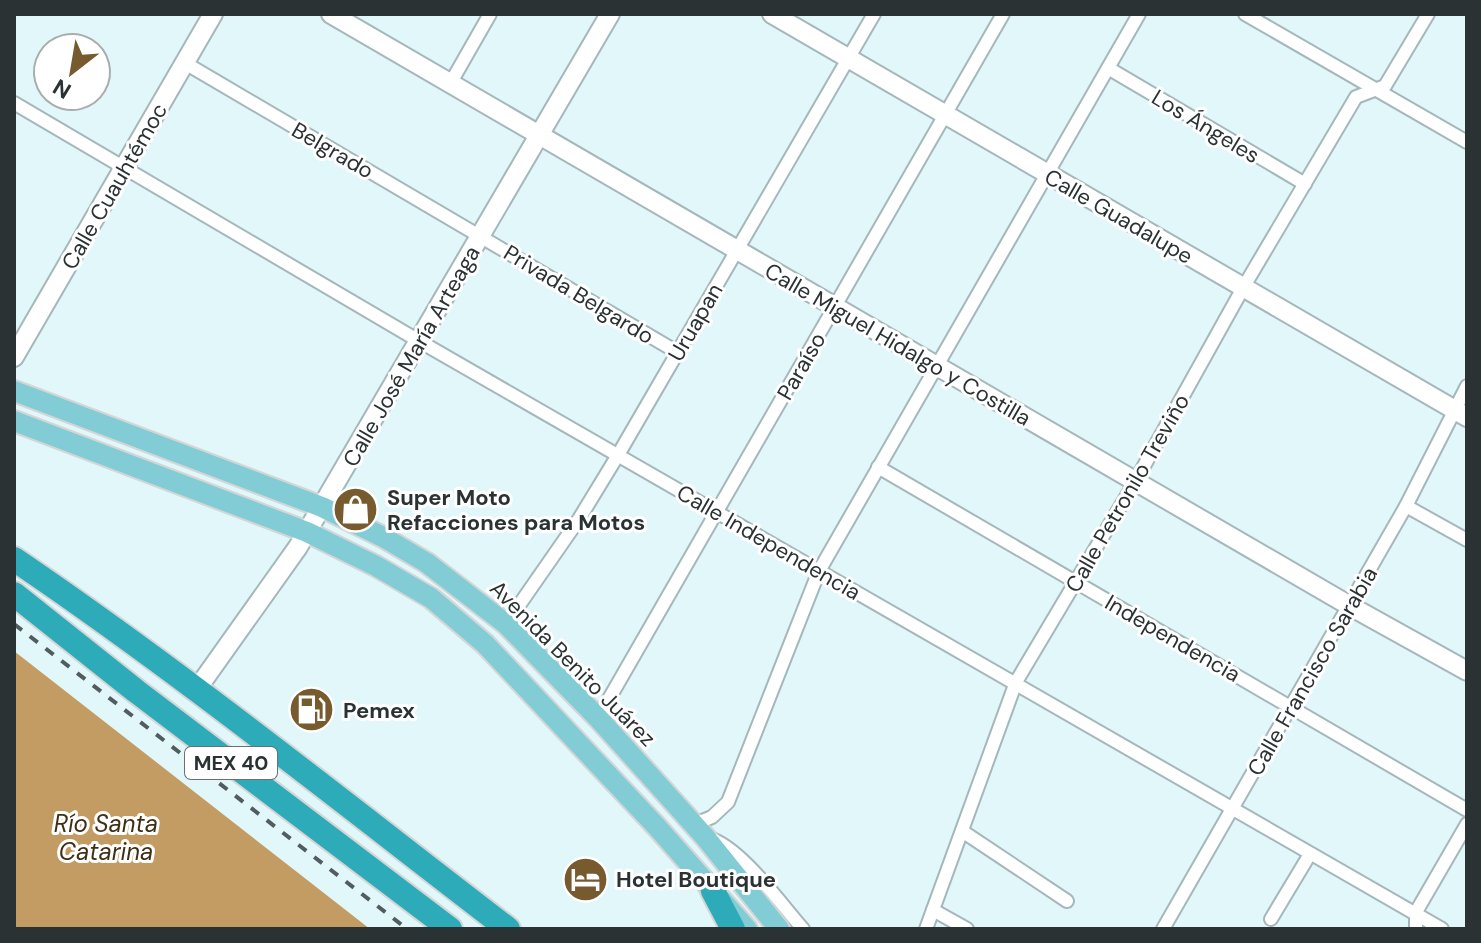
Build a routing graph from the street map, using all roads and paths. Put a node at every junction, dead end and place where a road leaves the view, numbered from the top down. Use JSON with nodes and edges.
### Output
{"nodes":[{"id":1,"x":213,"y":14,"type":"edge"},
{"id":2,"x":331,"y":14,"type":"edge"},
{"id":3,"x":490,"y":14,"type":"edge"},
{"id":4,"x":610,"y":14,"type":"edge"},
{"id":5,"x":772,"y":14,"type":"edge"},
{"id":6,"x":874,"y":14,"type":"edge"},
{"id":7,"x":1003,"y":14,"type":"edge"},
{"id":8,"x":1139,"y":14,"type":"edge"},
{"id":9,"x":1245,"y":14,"type":"edge"},
{"id":10,"x":1428,"y":14,"type":"edge"},
{"id":11,"x":849,"y":58,"type":"junction"},
{"id":12,"x":185,"y":63,"type":"junction"},
{"id":13,"x":1108,"y":68,"type":"junction"},
{"id":14,"x":450,"y":84,"type":"junction"},
{"id":15,"x":1378,"y":90,"type":"junction"},
{"id":16,"x":14,"y":103,"type":"edge"},
{"id":17,"x":946,"y":114,"type":"junction"},
{"id":18,"x":538,"y":134,"type":"junction"},
{"id":19,"x":1467,"y":142,"type":"edge"},
{"id":20,"x":126,"y":167,"type":"junction"},
{"id":21,"x":1047,"y":174,"type":"junction"},
{"id":22,"x":1305,"y":184,"type":"junction"},
{"id":23,"x":481,"y":236,"type":"junction"},
{"id":24,"x":736,"y":250,"type":"junction"},
{"id":25,"x":1243,"y":288,"type":"junction"},
{"id":26,"x":835,"y":307,"type":"junction"},
{"id":27,"x":419,"y":341,"type":"junction"},
{"id":28,"x":677,"y":352,"type":"junction"},
{"id":29,"x":14,"y":357,"type":"edge"},
{"id":30,"x":937,"y":366,"type":"junction"},
{"id":31,"x":1467,"y":386,"type":"edge"},
{"id":32,"x":14,"y":391,"type":"edge"},
{"id":33,"x":1463,"y":411,"type":"edge"},
{"id":34,"x":14,"y":421,"type":"edge"},
{"id":35,"x":618,"y":455,"type":"junction"},
{"id":36,"x":878,"y":467,"type":"junction"},
{"id":37,"x":1135,"y":482,"type":"junction"},
{"id":38,"x":1406,"y":506,"type":"junction"},
{"id":39,"x":322,"y":507,"type":"junction"},
{"id":40,"x":717,"y":512,"type":"junction"},
{"id":41,"x":307,"y":532,"type":"junction"},
{"id":42,"x":1467,"y":540,"type":"edge"},
{"id":43,"x":14,"y":559,"type":"edge"},
{"id":44,"x":819,"y":571,"type":"junction"},
{"id":45,"x":1077,"y":581,"type":"junction"},
{"id":46,"x":14,"y":593,"type":"edge"},
{"id":47,"x":1350,"y":606,"type":"junction"},
{"id":48,"x":506,"y":624,"type":"junction"},
{"id":49,"x":152,"y":656,"type":"junction"},
{"id":50,"x":1467,"y":671,"type":"edge"},
{"id":51,"x":1016,"y":682,"type":"junction"},
{"id":52,"x":197,"y":689,"type":"junction"},
{"id":53,"x":1292,"y":707,"type":"junction"},
{"id":54,"x":598,"y":718,"type":"junction"},
{"id":55,"x":1233,"y":809,"type":"junction"},
{"id":56,"x":1467,"y":810,"type":"edge"},
{"id":57,"x":1467,"y":824,"type":"edge"},
{"id":58,"x":657,"y":827,"type":"junction"},
{"id":59,"x":700,"y":831,"type":"junction"},
{"id":60,"x":962,"y":831,"type":"junction"},
{"id":61,"x":1310,"y":854,"type":"junction"},
{"id":62,"x":713,"y":891,"type":"junction"},
{"id":63,"x":1067,"y":901,"type":"dead end"},
{"id":64,"x":933,"y":910,"type":"junction"},
{"id":65,"x":1416,"y":912,"type":"junction"},
{"id":66,"x":1271,"y":919,"type":"dead end"},
{"id":67,"x":450,"y":929,"type":"edge"},
{"id":68,"x":508,"y":929,"type":"edge"},
{"id":69,"x":733,"y":929,"type":"edge"},
{"id":70,"x":747,"y":929,"type":"edge"},
{"id":71,"x":779,"y":929,"type":"edge"},
{"id":72,"x":803,"y":929,"type":"edge"},
{"id":73,"x":926,"y":929,"type":"edge"},
{"id":74,"x":967,"y":929,"type":"edge"},
{"id":75,"x":1163,"y":929,"type":"edge"},
{"id":76,"x":1416,"y":929,"type":"edge"},
{"id":77,"x":1442,"y":929,"type":"edge"}],
"edges":[{"from":1,"to":12,"type":"street","name":"Calle Cuauhtémoc"},
{"from":2,"to":14,"type":"street","name":"Calle Miguel Hidalgo y Costilla"},
{"from":3,"to":14,"type":"street"},
{"from":4,"to":18,"type":"street","name":"Calle José María Arteaga"},
{"from":5,"to":11,"type":"street","name":"Calle Guadalupe"},
{"from":6,"to":11,"type":"street","name":"Uruapan"},
{"from":7,"to":17,"type":"street","name":"Paraíso"},
{"from":8,"to":13,"type":"street"},
{"from":9,"to":15,"type":"street"},
{"from":10,"to":15,"type":"street","name":"Calle Petronilo Treviño"},
{"from":11,"to":17,"type":"street","name":"Calle Guadalupe"},
{"from":11,"to":24,"type":"street","name":"Uruapan"},
{"from":12,"to":20,"type":"street","name":"Calle Cuauhtémoc"},
{"from":12,"to":23,"type":"street","name":"Belgrado"},
{"from":13,"to":21,"type":"street"},
{"from":13,"to":22,"type":"street","name":"Los Ángeles"},
{"from":14,"to":18,"type":"street","name":"Calle Miguel Hidalgo y Costilla"},
{"from":15,"to":19,"type":"street"},
{"from":15,"to":22,"type":"street","name":"Calle Petronilo Treviño"},
{"from":16,"to":20,"type":"street","name":"Calle Independencia"},
{"from":17,"to":21,"type":"street","name":"Calle Guadalupe"},
{"from":17,"to":26,"type":"street","name":"Paraíso"},
{"from":18,"to":23,"type":"street","name":"Calle José María Arteaga"},
{"from":18,"to":24,"type":"street","name":"Calle Miguel Hidalgo y Costilla"},
{"from":20,"to":27,"type":"street","name":"Calle Independencia"},
{"from":20,"to":29,"type":"street","name":"Calle Cuauhtémoc"},
{"from":21,"to":25,"type":"street","name":"Calle Guadalupe"},
{"from":21,"to":30,"type":"street"},
{"from":22,"to":25,"type":"street","name":"Calle Petronilo Treviño"},
{"from":23,"to":27,"type":"street","name":"Calle José María Arteaga"},
{"from":23,"to":28,"type":"street","name":"Privada Belgardo"},
{"from":24,"to":26,"type":"street","name":"Calle Miguel Hidalgo y Costilla"},
{"from":24,"to":28,"type":"street","name":"Uruapan"},
{"from":25,"to":33,"type":"street","name":"Calle Guadalupe"},
{"from":25,"to":37,"type":"street","name":"Calle Petronilo Treviño"},
{"from":26,"to":30,"type":"street","name":"Calle Miguel Hidalgo y Costilla"},
{"from":26,"to":40,"type":"street","name":"Paraíso"},
{"from":27,"to":35,"type":"street","name":"Calle Independencia"},
{"from":27,"to":39,"type":"street","name":"Calle José María Arteaga"},
{"from":28,"to":35,"type":"street","name":"Uruapan"},
{"from":30,"to":36,"type":"street"},
{"from":30,"to":37,"type":"street","name":"Calle Miguel Hidalgo y Costilla"},
{"from":31,"to":33,"type":"street","name":"Calle Francisco Sarabia"},
{"from":32,"to":39,"type":"main road","name":"Avenida Benito Juárez"},
{"from":33,"to":38,"type":"street","name":"Calle Francisco Sarabia"},
{"from":34,"to":41,"type":"main road"},
{"from":35,"to":40,"type":"street","name":"Calle Independencia"},
{"from":35,"to":48,"type":"street","name":"Uruapan"},
{"from":36,"to":44,"type":"street"},
{"from":36,"to":45,"type":"street","name":"Independencia"},
{"from":37,"to":45,"type":"street","name":"Calle Petronilo Treviño"},
{"from":37,"to":47,"type":"street","name":"Calle Miguel Hidalgo y Costilla"},
{"from":38,"to":42,"type":"street"},
{"from":38,"to":47,"type":"street","name":"Calle Francisco Sarabia"},
{"from":39,"to":41,"type":"street","name":"Calle José María Arteaga"},
{"from":39,"to":48,"type":"main road","name":"Avenida Benito Juárez"},
{"from":40,"to":44,"type":"street","name":"Calle Independencia"},
{"from":40,"to":54,"type":"street","name":"Paraíso"},
{"from":41,"to":52,"type":"street","name":"Calle José María Arteaga"},
{"from":41,"to":58,"type":"main road"},
{"from":43,"to":49,"type":"highway","number":"MEX 40"},
{"from":44,"to":51,"type":"street","name":"Calle Independencia"},
{"from":44,"to":59,"type":"street"},
{"from":45,"to":51,"type":"street","name":"Calle Petronilo Treviño"},
{"from":45,"to":53,"type":"street","name":"Independencia"},
{"from":46,"to":49,"type":"highway"},
{"from":46,"to":67,"type":"highway","number":"MEX 40"},
{"from":47,"to":50,"type":"street","name":"Calle Miguel Hidalgo y Costilla"},
{"from":47,"to":53,"type":"street","name":"Calle Francisco Sarabia"},
{"from":48,"to":54,"type":"main road","name":"Avenida Benito Juárez"},
{"from":49,"to":52,"type":"highway","number":"MEX 40"},
{"from":51,"to":55,"type":"street","name":"Calle Independencia"},
{"from":51,"to":60,"type":"street","name":"Calle Petronilo Treviño"},
{"from":52,"to":68,"type":"highway","number":"MEX 40"},
{"from":53,"to":55,"type":"street","name":"Calle Francisco Sarabia"},
{"from":53,"to":56,"type":"street","name":"Independencia"},
{"from":54,"to":59,"type":"main road","name":"Avenida Benito Juárez"},
{"from":55,"to":61,"type":"street","name":"Calle Independencia"},
{"from":55,"to":75,"type":"street","name":"Calle Francisco Sarabia"},
{"from":57,"to":65,"type":"street"},
{"from":58,"to":59,"type":"main road"},
{"from":58,"to":62,"type":"main road"},
{"from":59,"to":71,"type":"main road","name":"Avenida Benito Juárez"},
{"from":59,"to":72,"type":"street"},
{"from":60,"to":63,"type":"street"},
{"from":60,"to":64,"type":"street","name":"Calle Petronilo Treviño"},
{"from":61,"to":65,"type":"street","name":"Calle Independencia"},
{"from":61,"to":66,"type":"street"},
{"from":62,"to":69,"type":"highway"},
{"from":62,"to":70,"type":"main road"},
{"from":64,"to":73,"type":"street","name":"Calle Petronilo Treviño"},
{"from":64,"to":74,"type":"street"},
{"from":65,"to":76,"type":"street"},
{"from":65,"to":77,"type":"street","name":"Calle Independencia"}]}
